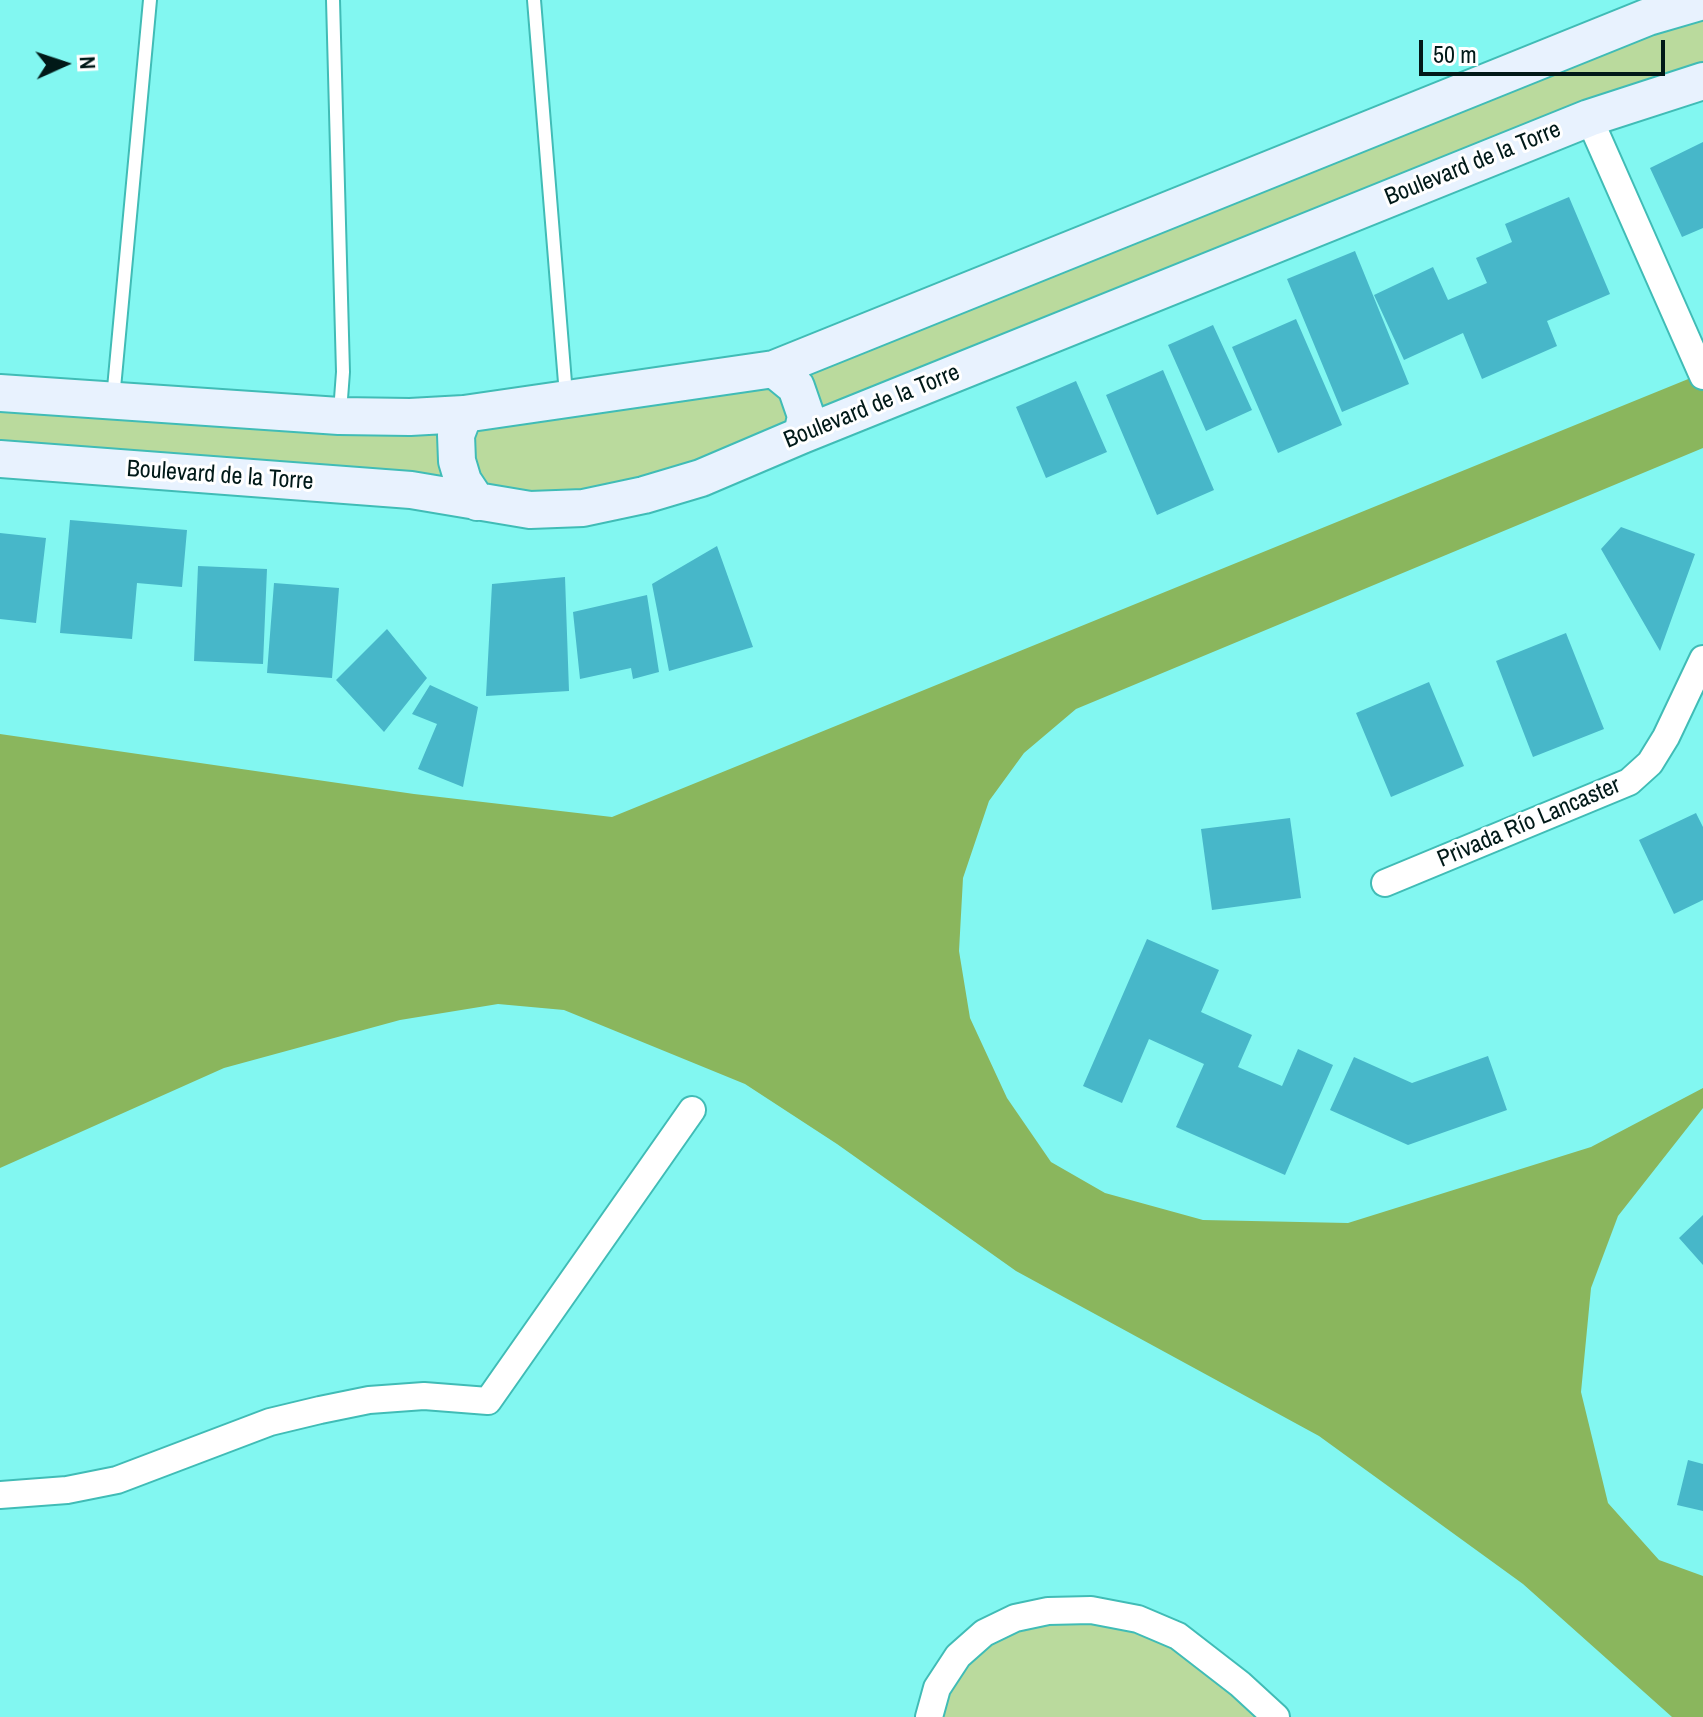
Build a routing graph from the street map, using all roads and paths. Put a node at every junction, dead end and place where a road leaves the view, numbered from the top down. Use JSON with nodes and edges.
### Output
{"nodes":[{"id":1,"x":150,"y":0,"type":"edge"},
{"id":2,"x":333,"y":0,"type":"edge"},
{"id":3,"x":534,"y":0,"type":"edge"},
{"id":4,"x":1703,"y":1,"type":"edge"},
{"id":5,"x":1703,"y":81,"type":"edge"},
{"id":6,"x":1589,"y":118,"type":"junction"},
{"id":7,"x":774,"y":369,"type":"junction"},
{"id":8,"x":1703,"y":376,"type":"edge"},
{"id":9,"x":0,"y":393,"type":"edge"},
{"id":10,"x":567,"y":399,"type":"junction"},
{"id":11,"x":113,"y":402,"type":"junction"},
{"id":12,"x":464,"y":414,"type":"junction"},
{"id":13,"x":339,"y":416,"type":"junction"},
{"id":14,"x":802,"y":435,"type":"junction"},
{"id":15,"x":0,"y":459,"type":"edge"},
{"id":16,"x":477,"y":502,"type":"junction"},
{"id":17,"x":1703,"y":659,"type":"edge"},
{"id":18,"x":1385,"y":883,"type":"dead end"},
{"id":19,"x":692,"y":1110,"type":"dead end"},
{"id":20,"x":0,"y":1495,"type":"edge"},
{"id":21,"x":929,"y":1717,"type":"edge"},
{"id":22,"x":1276,"y":1717,"type":"edge"}],
"edges":[{"from":1,"to":11,"type":"lane"},
{"from":2,"to":13,"type":"lane"},
{"from":3,"to":10,"type":"lane"},
{"from":4,"to":7,"type":"street"},
{"from":5,"to":6,"type":"street","name":"Boulevard de la Torre"},
{"from":6,"to":8,"type":"street"},
{"from":6,"to":14,"type":"street","name":"Boulevard de la Torre"},
{"from":7,"to":10,"type":"street"},
{"from":7,"to":14,"type":"street"},
{"from":9,"to":11,"type":"street"},
{"from":10,"to":12,"type":"street"},
{"from":11,"to":13,"type":"street"},
{"from":12,"to":13,"type":"street"},
{"from":12,"to":16,"type":"street"},
{"from":14,"to":16,"type":"street","name":"Boulevard de la Torre"},
{"from":15,"to":16,"type":"street","name":"Boulevard de la Torre"},
{"from":17,"to":18,"type":"street","name":"Privada Río Lancaster"},
{"from":19,"to":20,"type":"street"},
{"from":21,"to":22,"type":"street"}]}
